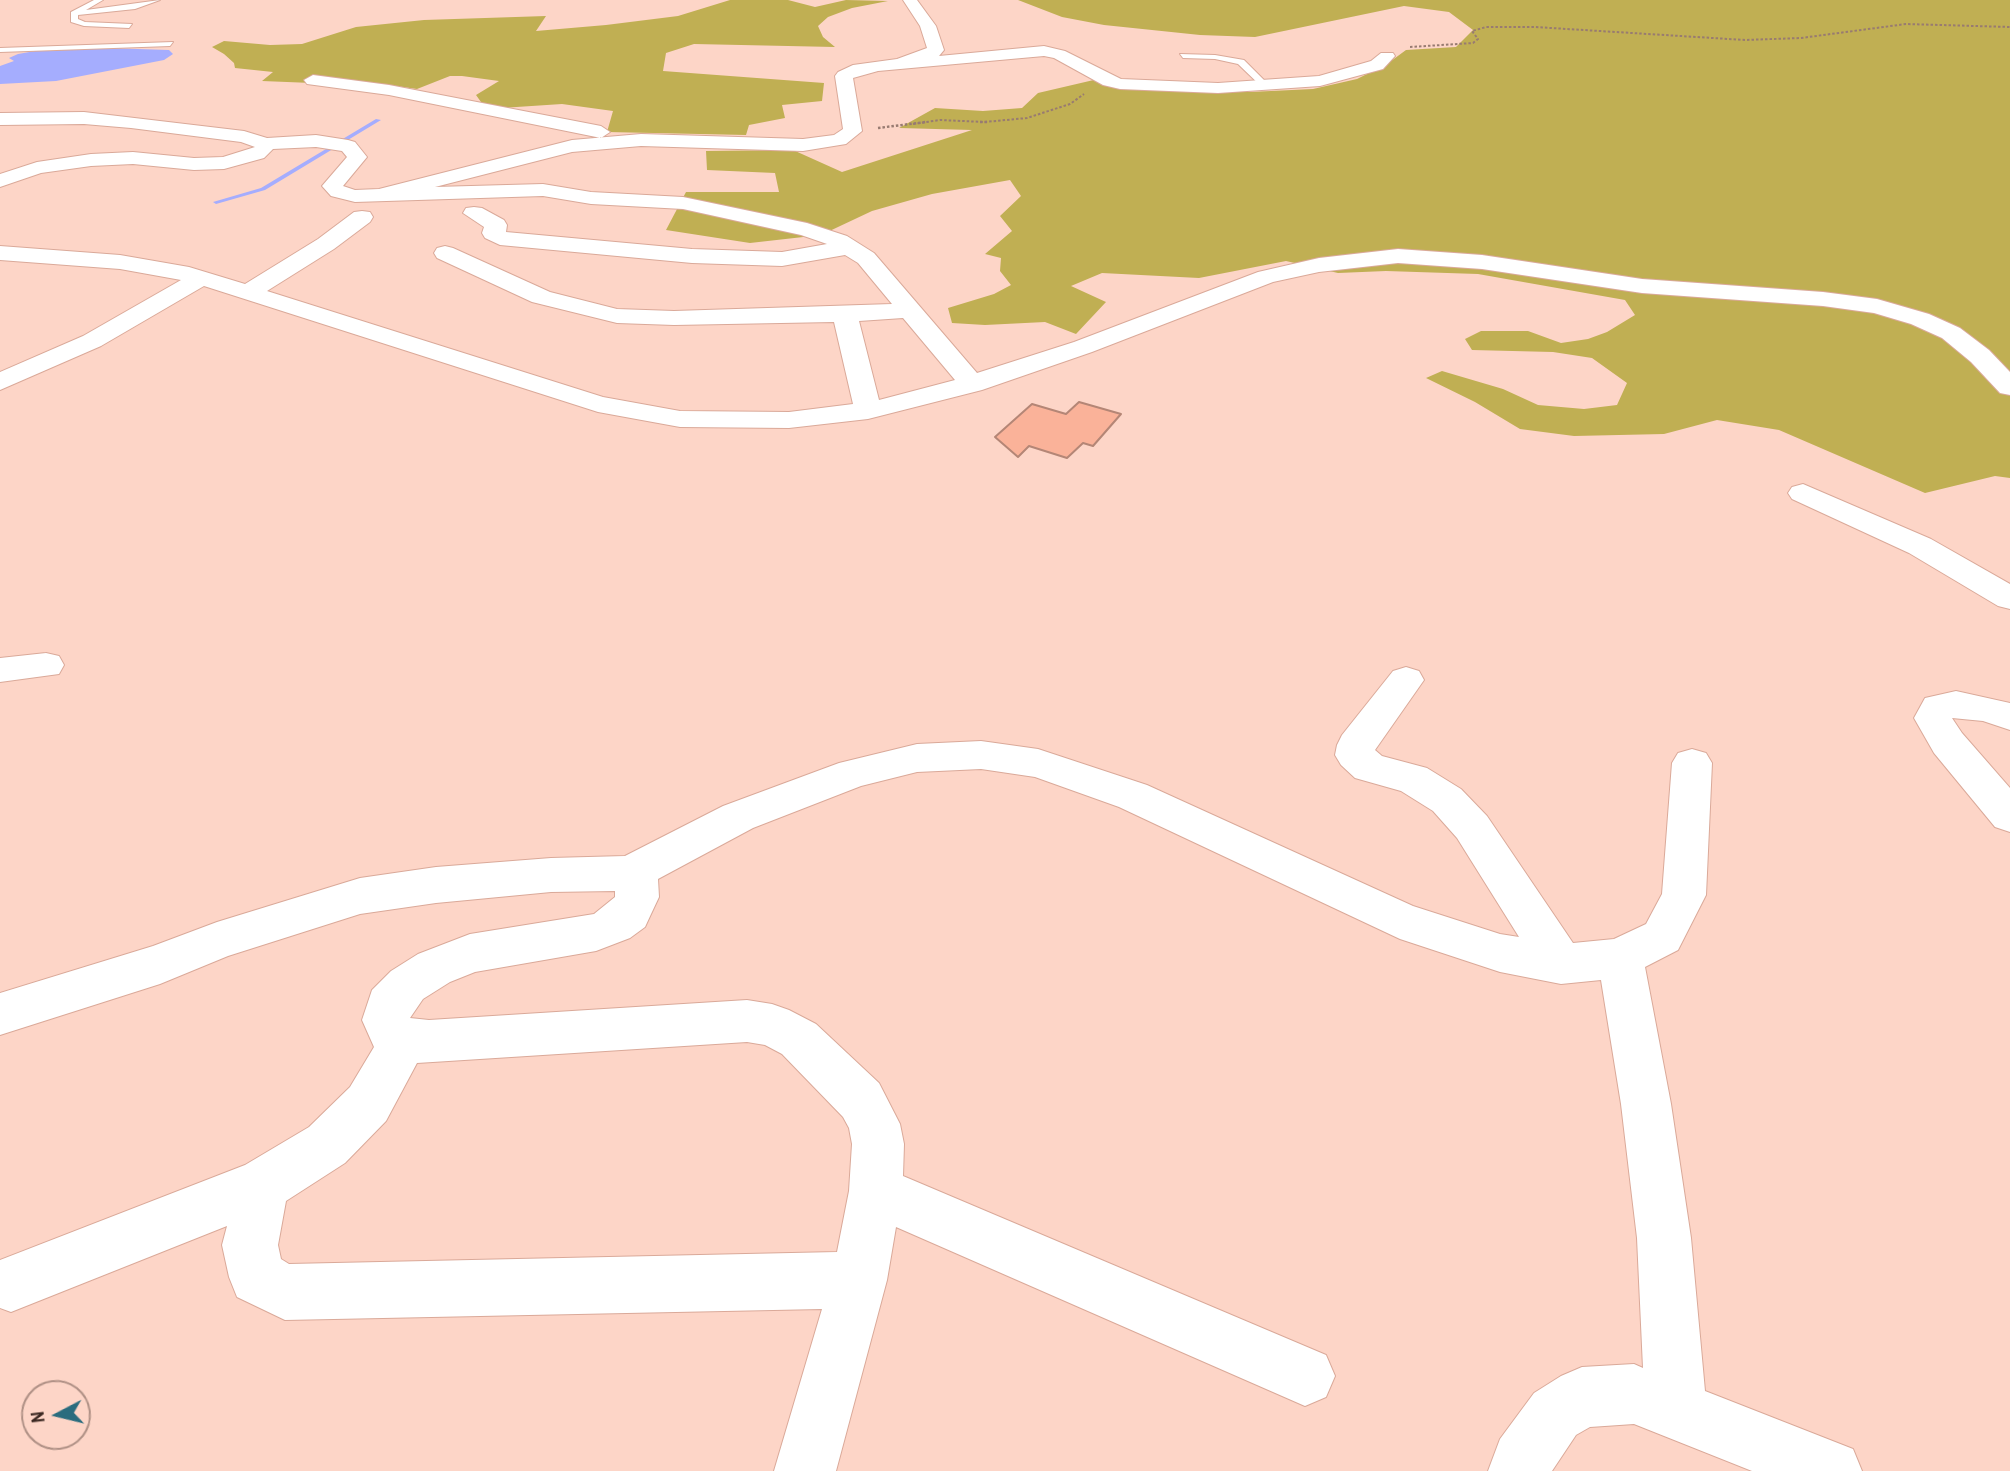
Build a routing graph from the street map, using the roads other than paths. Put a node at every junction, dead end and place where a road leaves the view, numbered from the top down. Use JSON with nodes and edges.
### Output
{"nodes":[{"id":1,"x":99,"y":0,"type":"edge"},
{"id":2,"x":156,"y":0,"type":"edge"},
{"id":3,"x":910,"y":0,"type":"edge"},
{"id":4,"x":74,"y":13,"type":"junction"},
{"id":5,"x":129,"y":26,"type":"dead end"},
{"id":6,"x":170,"y":44,"type":"dead end"},
{"id":7,"x":0,"y":50,"type":"edge"},
{"id":8,"x":1387,"y":56,"type":"road end"},
{"id":9,"x":1183,"y":57,"type":"dead end"},
{"id":10,"x":896,"y":63,"type":"junction"},
{"id":11,"x":313,"y":80,"type":"dead end"},
{"id":12,"x":1267,"y":87,"type":"junction"},
{"id":13,"x":0,"y":119,"type":"edge"},
{"id":14,"x":874,"y":130,"type":"road end"},
{"id":15,"x":850,"y":135,"type":"junction"},
{"id":16,"x":641,"y":140,"type":"junction"},
{"id":17,"x":266,"y":144,"type":"junction"},
{"id":18,"x":0,"y":181,"type":"edge"},
{"id":19,"x":367,"y":207,"type":"junction"},
{"id":20,"x":474,"y":213,"type":"dead end"},
{"id":21,"x":570,"y":244,"type":"junction"},
{"id":22,"x":850,"y":247,"type":"junction"},
{"id":23,"x":0,"y":253,"type":"edge"},
{"id":24,"x":445,"y":253,"type":"dead end"},
{"id":25,"x":760,"y":259,"type":"junction"},
{"id":26,"x":195,"y":276,"type":"junction"},
{"id":27,"x":506,"y":281,"type":"junction"},
{"id":28,"x":249,"y":292,"type":"junction"},
{"id":29,"x":910,"y":310,"type":"junction"},
{"id":30,"x":845,"y":314,"type":"junction"},
{"id":31,"x":737,"y":317,"type":"junction"},
{"id":32,"x":0,"y":357,"type":"edge"},
{"id":33,"x":0,"y":382,"type":"edge"},
{"id":34,"x":972,"y":384,"type":"junction"},
{"id":35,"x":2010,"y":387,"type":"edge"},
{"id":36,"x":869,"y":411,"type":"junction"},
{"id":37,"x":1803,"y":493,"type":"dead end"},
{"id":38,"x":2010,"y":598,"type":"edge"},
{"id":39,"x":46,"y":665,"type":"dead end"},
{"id":40,"x":0,"y":670,"type":"edge"},
{"id":41,"x":1406,"y":680,"type":"dead end"},
{"id":42,"x":2010,"y":717,"type":"edge"},
{"id":43,"x":1692,"y":763,"type":"dead end"},
{"id":44,"x":2010,"y":816,"type":"edge"},
{"id":45,"x":632,"y":873,"type":"junction"},
{"id":46,"x":1620,"y":958,"type":"junction"},
{"id":47,"x":1561,"y":964,"type":"junction"},
{"id":48,"x":0,"y":1014,"type":"edge"},
{"id":49,"x":404,"y":1041,"type":"junction"},
{"id":50,"x":262,"y":1185,"type":"junction"},
{"id":51,"x":876,"y":1191,"type":"junction"},
{"id":52,"x":859,"y":1280,"type":"junction"},
{"id":53,"x":11,"y":1284,"type":"dead end"},
{"id":54,"x":1305,"y":1376,"type":"dead end"},
{"id":55,"x":1676,"y":1411,"type":"junction"},
{"id":56,"x":805,"y":1471,"type":"edge"},
{"id":57,"x":1519,"y":1471,"type":"edge"},
{"id":58,"x":1831,"y":1471,"type":"edge"}],
"edges":[{"from":1,"to":4,"type":"lane"},
{"from":2,"to":4,"type":"lane"},
{"from":3,"to":10,"type":"street"},
{"from":4,"to":5,"type":"lane"},
{"from":6,"to":7,"type":"lane"},
{"from":8,"to":12,"type":"street"},
{"from":9,"to":12,"type":"lane"},
{"from":10,"to":12,"type":"street"},
{"from":10,"to":15,"type":"street"},
{"from":11,"to":16,"type":"street"},
{"from":13,"to":17,"type":"street"},
{"from":14,"to":15,"type":"street"},
{"from":15,"to":16,"type":"street"},
{"from":16,"to":19,"type":"street"},
{"from":17,"to":18,"type":"street"},
{"from":17,"to":19,"type":"street"},
{"from":19,"to":22,"type":"street"},
{"from":19,"to":28,"type":"street"},
{"from":20,"to":21,"type":"street"},
{"from":21,"to":25,"type":"street"},
{"from":21,"to":27,"type":"street"},
{"from":22,"to":25,"type":"street"},
{"from":22,"to":29,"type":"street"},
{"from":23,"to":26,"type":"street"},
{"from":24,"to":27,"type":"street"},
{"from":25,"to":31,"type":"street"},
{"from":26,"to":28,"type":"street"},
{"from":26,"to":32,"type":"street"},
{"from":26,"to":33,"type":"street"},
{"from":27,"to":31,"type":"street"},
{"from":28,"to":36,"type":"street"},
{"from":29,"to":30,"type":"street"},
{"from":29,"to":34,"type":"street"},
{"from":30,"to":31,"type":"street"},
{"from":30,"to":36,"type":"street"},
{"from":34,"to":35,"type":"street"},
{"from":34,"to":36,"type":"street"},
{"from":37,"to":38,"type":"street"},
{"from":39,"to":40,"type":"street"},
{"from":41,"to":47,"type":"street"},
{"from":42,"to":44,"type":"street"},
{"from":43,"to":46,"type":"street"},
{"from":45,"to":47,"type":"street"},
{"from":45,"to":48,"type":"street"},
{"from":45,"to":49,"type":"street"},
{"from":46,"to":47,"type":"street"},
{"from":46,"to":55,"type":"street"},
{"from":49,"to":50,"type":"street"},
{"from":49,"to":51,"type":"street"},
{"from":50,"to":52,"type":"street"},
{"from":50,"to":53,"type":"street"},
{"from":51,"to":52,"type":"street"},
{"from":51,"to":54,"type":"street"},
{"from":52,"to":56,"type":"street"},
{"from":55,"to":57,"type":"street"},
{"from":55,"to":58,"type":"street"}]}
